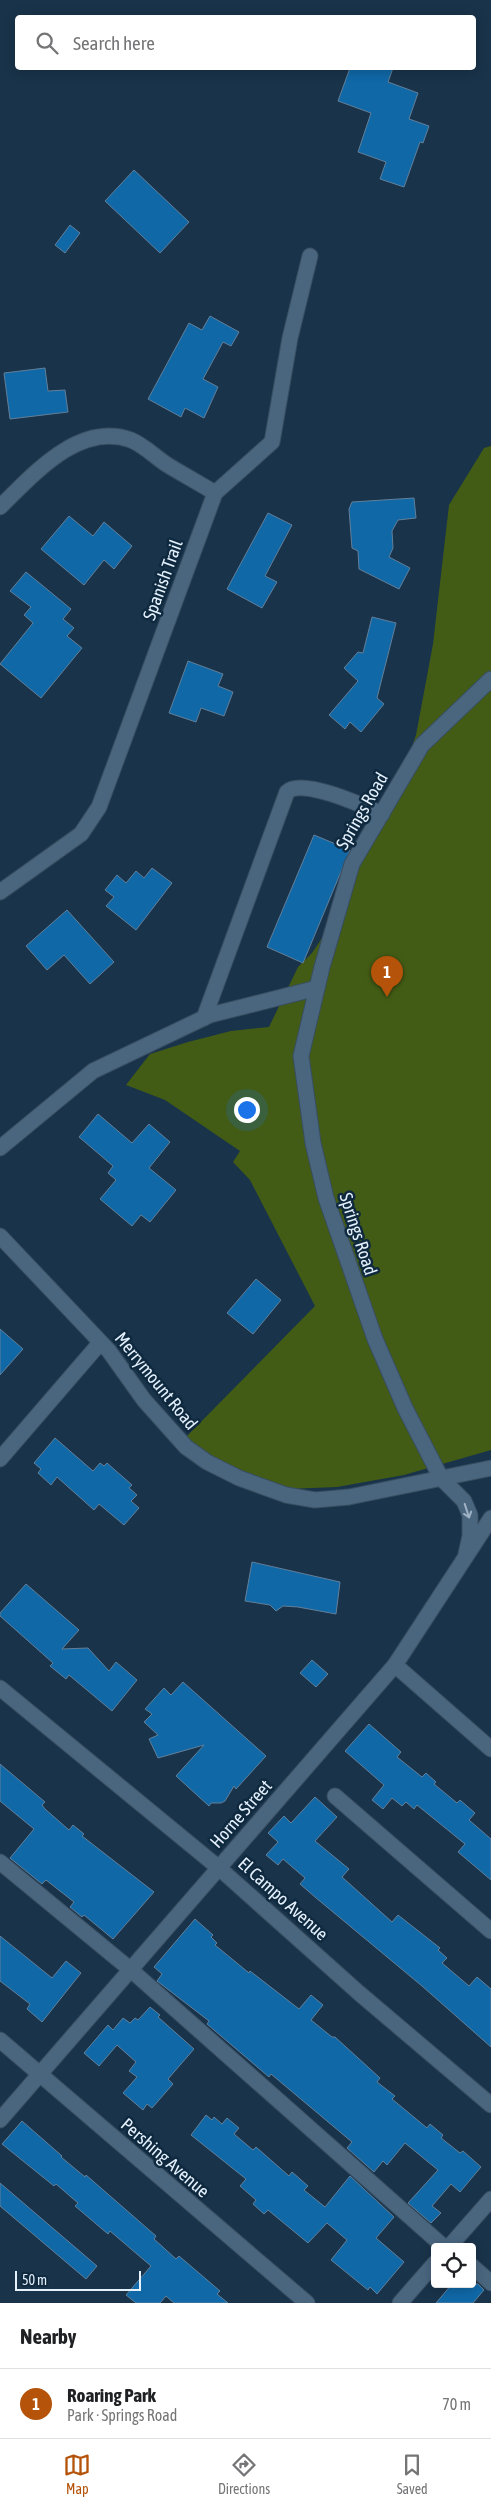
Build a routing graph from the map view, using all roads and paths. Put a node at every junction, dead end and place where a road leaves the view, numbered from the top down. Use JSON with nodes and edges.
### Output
{"nodes":[{"id":1,"x":310,"y":256,"type":"dead end"},
{"id":2,"x":215,"y":494,"type":"junction"},
{"id":3,"x":0,"y":507,"type":"edge"},
{"id":4,"x":490,"y":677,"type":"edge"},
{"id":5,"x":382,"y":814,"type":"junction"},
{"id":6,"x":0,"y":892,"type":"edge"},
{"id":7,"x":317,"y":988,"type":"junction"},
{"id":8,"x":204,"y":1018,"type":"junction"},
{"id":9,"x":0,"y":1148,"type":"edge"},
{"id":10,"x":0,"y":1236,"type":"edge"},
{"id":11,"x":100,"y":1343,"type":"junction"},
{"id":12,"x":0,"y":1458,"type":"edge"},
{"id":13,"x":491,"y":1468,"type":"edge"},
{"id":14,"x":441,"y":1478,"type":"junction"},
{"id":15,"x":491,"y":1518,"type":"edge"},
{"id":16,"x":466,"y":1554,"type":"junction"},
{"id":17,"x":395,"y":1665,"type":"junction"},
{"id":18,"x":0,"y":1688,"type":"edge"},
{"id":19,"x":491,"y":1749,"type":"edge"},
{"id":20,"x":335,"y":1796,"type":"dead end"},
{"id":21,"x":0,"y":1862,"type":"edge"},
{"id":22,"x":219,"y":1868,"type":"junction"},
{"id":23,"x":491,"y":1931,"type":"edge"},
{"id":24,"x":130,"y":1970,"type":"junction"},
{"id":25,"x":0,"y":2040,"type":"edge"},
{"id":26,"x":40,"y":2075,"type":"junction"},
{"id":27,"x":491,"y":2105,"type":"edge"},
{"id":28,"x":0,"y":2120,"type":"edge"},
{"id":29,"x":491,"y":2199,"type":"edge"},
{"id":30,"x":439,"y":2243,"type":"edge"},
{"id":31,"x":453,"y":2243,"type":"edge"},
{"id":32,"x":431,"y":2268,"type":"edge"},
{"id":33,"x":476,"y":2269,"type":"edge"},
{"id":34,"x":491,"y":2282,"type":"edge"},
{"id":35,"x":306,"y":2303,"type":"edge"},
{"id":36,"x":400,"y":2303,"type":"edge"}],
"edges":[{"from":1,"to":2,"type":"street","name":"Spanish Trail"},
{"from":2,"to":3,"type":"street"},
{"from":2,"to":6,"type":"street","name":"Spanish Trail"},
{"from":4,"to":5,"type":"street","name":"Springs Road"},
{"from":5,"to":7,"type":"street","name":"Springs Road"},
{"from":5,"to":8,"type":"street"},
{"from":7,"to":8,"type":"street"},
{"from":7,"to":14,"type":"street","name":"Springs Road"},
{"from":8,"to":9,"type":"street"},
{"from":10,"to":11,"type":"street","name":"Merrymount Road"},
{"from":11,"to":12,"type":"street"},
{"from":11,"to":14,"type":"street","name":"Merrymount Road"},
{"from":13,"to":14,"type":"street","name":"Merrymount Road"},
{"from":14,"to":16,"type":"street","name":"Springs Road","one_way":true},
{"from":15,"to":16,"type":"street","name":"Horne Street"},
{"from":16,"to":17,"type":"street","name":"Horne Street"},
{"from":17,"to":19,"type":"street"},
{"from":17,"to":22,"type":"street","name":"Horne Street"},
{"from":18,"to":22,"type":"street","name":"El Campo Avenue"},
{"from":20,"to":23,"type":"street"},
{"from":21,"to":24,"type":"street"},
{"from":22,"to":24,"type":"street","name":"Horne Street"},
{"from":22,"to":27,"type":"street","name":"El Campo Avenue"},
{"from":24,"to":26,"type":"street","name":"Horne Street"},
{"from":24,"to":30,"type":"street"},
{"from":25,"to":26,"type":"street","name":"Pershing Avenue"},
{"from":26,"to":28,"type":"street","name":"Horne Street"},
{"from":26,"to":35,"type":"street","name":"Pershing Avenue"},
{"from":29,"to":31,"type":"street"},
{"from":32,"to":36,"type":"street"},
{"from":33,"to":34,"type":"street"}]}
